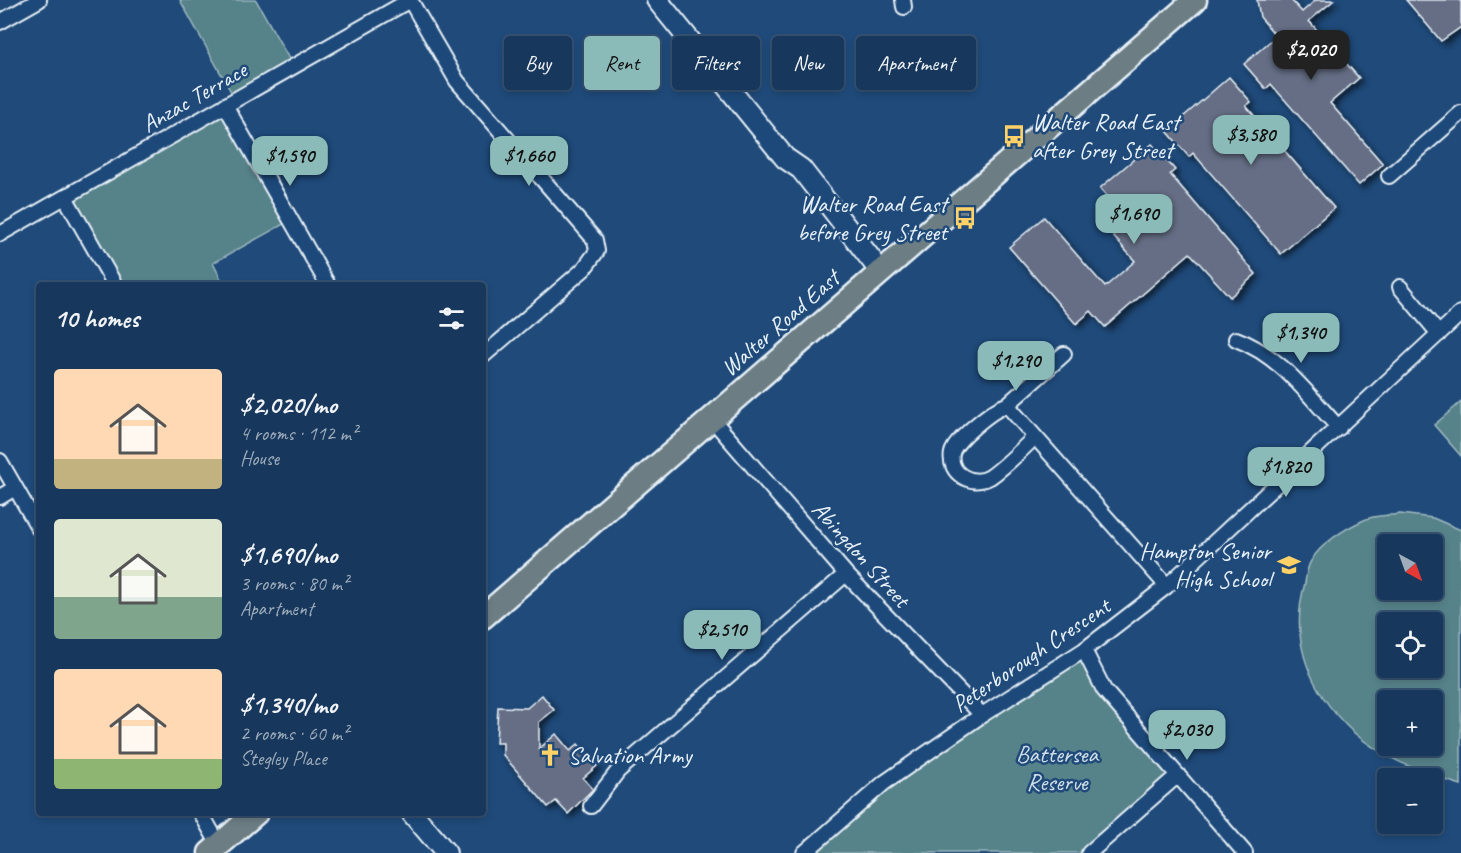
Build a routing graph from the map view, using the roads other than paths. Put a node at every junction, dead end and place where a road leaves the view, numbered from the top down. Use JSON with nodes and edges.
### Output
{"nodes":[{"id":1,"x":39,"y":0,"type":"edge"},
{"id":2,"x":410,"y":0,"type":"edge"},
{"id":3,"x":657,"y":0,"type":"edge"},
{"id":4,"x":1195,"y":0,"type":"edge"},
{"id":5,"x":0,"y":22,"type":"edge"},
{"id":6,"x":225,"y":105,"type":"junction"},
{"id":7,"x":1461,"y":113,"type":"edge"},
{"id":8,"x":1389,"y":176,"type":"dead end"},
{"id":9,"x":65,"y":197,"type":"junction"},
{"id":10,"x":0,"y":234,"type":"edge"},
{"id":11,"x":881,"y":272,"type":"junction"},
{"id":12,"x":113,"y":282,"type":"edge"},
{"id":13,"x":326,"y":282,"type":"edge"},
{"id":14,"x":1400,"y":287,"type":"dead end"},
{"id":15,"x":1461,"y":313,"type":"edge"},
{"id":16,"x":1439,"y":334,"type":"junction"},
{"id":17,"x":1236,"y":339,"type":"dead end"},
{"id":18,"x":486,"y":353,"type":"edge"},
{"id":19,"x":1064,"y":354,"type":"dead end"},
{"id":20,"x":1006,"y":405,"type":"junction"},
{"id":21,"x":712,"y":419,"type":"junction"},
{"id":22,"x":1339,"y":428,"type":"junction"},
{"id":23,"x":1035,"y":437,"type":"junction"},
{"id":24,"x":0,"y":461,"type":"edge"},
{"id":25,"x":15,"y":488,"type":"junction"},
{"id":26,"x":0,"y":497,"type":"edge"},
{"id":27,"x":36,"y":524,"type":"edge"},
{"id":28,"x":846,"y":574,"type":"junction"},
{"id":29,"x":1167,"y":586,"type":"junction"},
{"id":30,"x":486,"y":614,"type":"edge"},
{"id":31,"x":1084,"y":650,"type":"junction"},
{"id":32,"x":982,"y":715,"type":"junction"},
{"id":33,"x":1178,"y":775,"type":"junction"},
{"id":34,"x":591,"y":806,"type":"dead end"},
{"id":35,"x":202,"y":816,"type":"edge"},
{"id":36,"x":253,"y":816,"type":"edge"},
{"id":37,"x":415,"y":816,"type":"edge"},
{"id":38,"x":215,"y":849,"type":"edge"},
{"id":39,"x":446,"y":853,"type":"edge"},
{"id":40,"x":804,"y":853,"type":"edge"},
{"id":41,"x":1089,"y":853,"type":"edge"},
{"id":42,"x":1245,"y":853,"type":"edge"}],
"edges":[{"from":1,"to":5,"type":"street"},
{"from":2,"to":6,"type":"street","name":"Anzac Terrace"},
{"from":2,"to":18,"type":"street"},
{"from":3,"to":11,"type":"street"},
{"from":4,"to":11,"type":"main road","name":"Walter Road East"},
{"from":6,"to":9,"type":"street","name":"Anzac Terrace"},
{"from":6,"to":13,"type":"street"},
{"from":7,"to":8,"type":"street"},
{"from":9,"to":10,"type":"street","name":"Anzac Terrace"},
{"from":9,"to":12,"type":"street"},
{"from":11,"to":21,"type":"main road","name":"Walter Road East"},
{"from":14,"to":16,"type":"street"},
{"from":15,"to":16,"type":"street","name":"Peterborough Crescent"},
{"from":16,"to":22,"type":"street","name":"Peterborough Crescent"},
{"from":17,"to":22,"type":"street"},
{"from":19,"to":20,"type":"street"},
{"from":20,"to":23,"type":"street"},
{"from":20,"to":23,"type":"street"},
{"from":21,"to":28,"type":"street","name":"Abingdon Street"},
{"from":21,"to":30,"type":"main road","name":"Walter Road East"},
{"from":22,"to":29,"type":"street","name":"Peterborough Crescent"},
{"from":23,"to":29,"type":"street"},
{"from":24,"to":25,"type":"street"},
{"from":25,"to":26,"type":"street"},
{"from":25,"to":27,"type":"street"},
{"from":28,"to":32,"type":"street","name":"Abingdon Street"},
{"from":28,"to":34,"type":"street"},
{"from":29,"to":31,"type":"street","name":"Peterborough Crescent"},
{"from":31,"to":32,"type":"street","name":"Peterborough Crescent"},
{"from":31,"to":33,"type":"street"},
{"from":32,"to":40,"type":"street","name":"Peterborough Crescent"},
{"from":33,"to":41,"type":"street"},
{"from":33,"to":42,"type":"street"},
{"from":35,"to":38,"type":"street"},
{"from":36,"to":38,"type":"main road"},
{"from":37,"to":39,"type":"street"}]}
